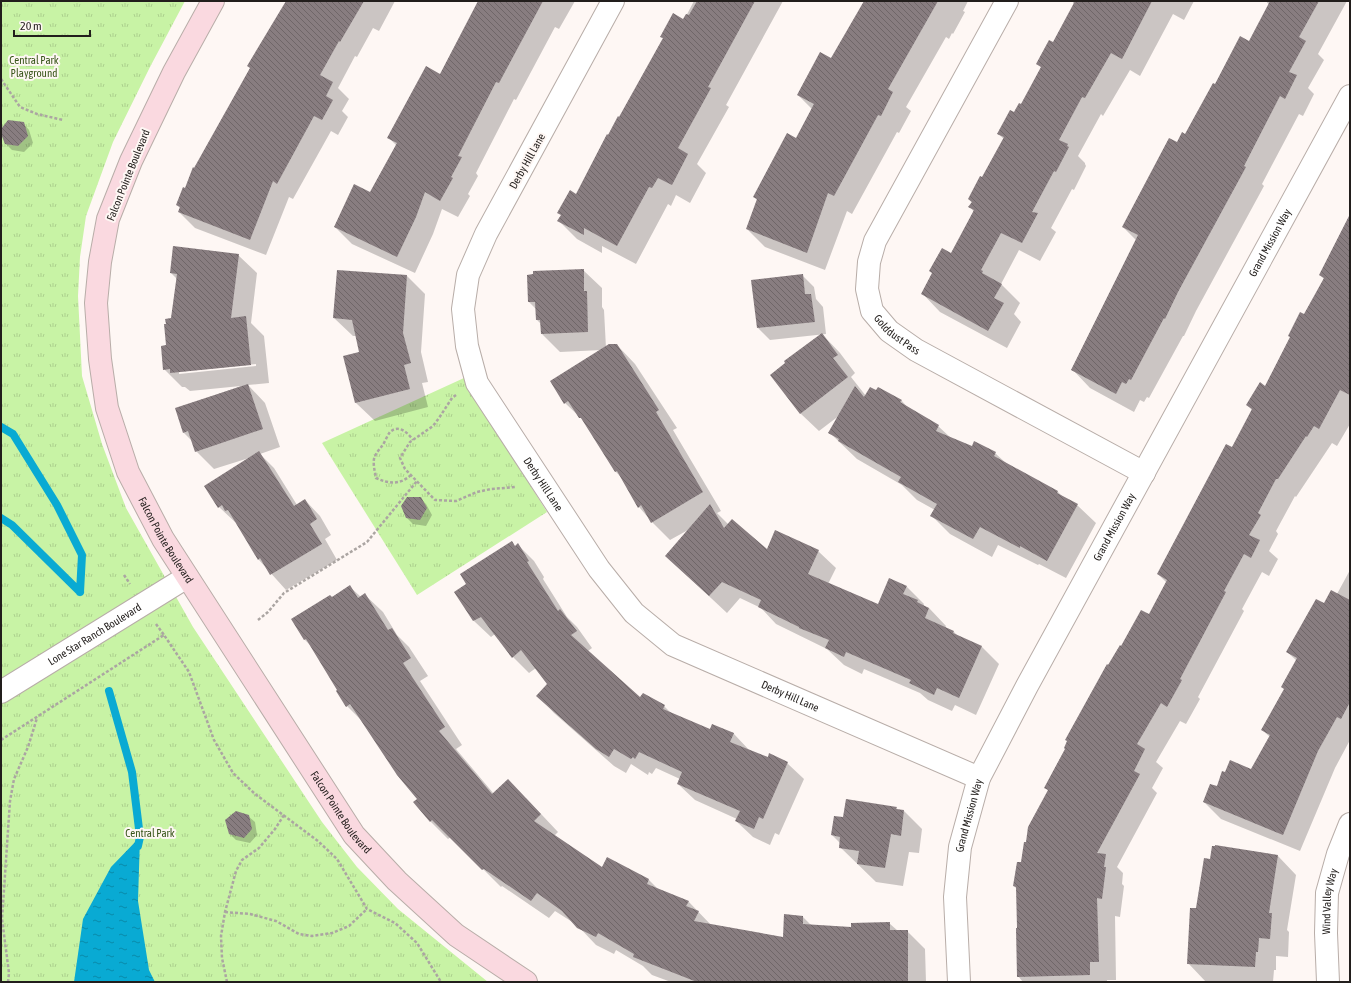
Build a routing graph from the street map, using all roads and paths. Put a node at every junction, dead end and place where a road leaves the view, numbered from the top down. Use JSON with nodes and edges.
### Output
{"nodes":[{"id":1,"x":213,"y":1,"type":"edge"},
{"id":2,"x":613,"y":1,"type":"edge"},
{"id":3,"x":1007,"y":1,"type":"edge"},
{"id":4,"x":1,"y":79,"type":"edge"},
{"id":5,"x":1350,"y":96,"type":"edge"},
{"id":6,"x":63,"y":120,"type":"dead end"},
{"id":7,"x":461,"y":393,"type":"dead end"},
{"id":8,"x":413,"y":440,"type":"junction"},
{"id":9,"x":1144,"y":473,"type":"junction"},
{"id":10,"x":412,"y":475,"type":"junction"},
{"id":11,"x":417,"y":481,"type":"junction"},
{"id":12,"x":518,"y":487,"type":"dead end"},
{"id":13,"x":188,"y":577,"type":"junction"},
{"id":14,"x":258,"y":620,"type":"dead end"},
{"id":15,"x":1,"y":692,"type":"edge"},
{"id":16,"x":37,"y":717,"type":"junction"},
{"id":17,"x":1,"y":740,"type":"edge"},
{"id":18,"x":979,"y":778,"type":"junction"},
{"id":19,"x":284,"y":815,"type":"junction"},
{"id":20,"x":1350,"y":824,"type":"edge"},
{"id":21,"x":367,"y":910,"type":"junction"},
{"id":22,"x":225,"y":912,"type":"junction"},
{"id":23,"x":8,"y":982,"type":"edge"},
{"id":24,"x":227,"y":982,"type":"edge"},
{"id":25,"x":441,"y":982,"type":"edge"},
{"id":26,"x":526,"y":982,"type":"edge"},
{"id":27,"x":959,"y":982,"type":"edge"},
{"id":28,"x":1328,"y":982,"type":"edge"}],
"edges":[{"from":1,"to":13,"type":"street","name":"Falcon Pointe Boulevard"},
{"from":2,"to":18,"type":"street","name":"Derby Hill Lane"},
{"from":3,"to":9,"type":"street","name":"Golddust Pass"},
{"from":4,"to":6,"type":"path"},
{"from":5,"to":9,"type":"street","name":"Grand Mission Way"},
{"from":7,"to":8,"type":"path"},
{"from":8,"to":10,"type":"path"},
{"from":8,"to":10,"type":"path"},
{"from":9,"to":18,"type":"street","name":"Grand Mission Way"},
{"from":10,"to":11,"type":"path"},
{"from":11,"to":12,"type":"path"},
{"from":11,"to":14,"type":"path"},
{"from":13,"to":15,"type":"street","name":"Lone Star Ranch Boulevard"},
{"from":13,"to":26,"type":"street","name":"Falcon Pointe Boulevard"},
{"from":16,"to":17,"type":"path"},
{"from":16,"to":19,"type":"path"},
{"from":16,"to":23,"type":"path"},
{"from":18,"to":27,"type":"street","name":"Grand Mission Way"},
{"from":19,"to":21,"type":"path"},
{"from":19,"to":22,"type":"path"},
{"from":20,"to":28,"type":"street","name":"Wind Valley Way"},
{"from":21,"to":22,"type":"path"},
{"from":21,"to":25,"type":"path"},
{"from":22,"to":24,"type":"path"}]}
